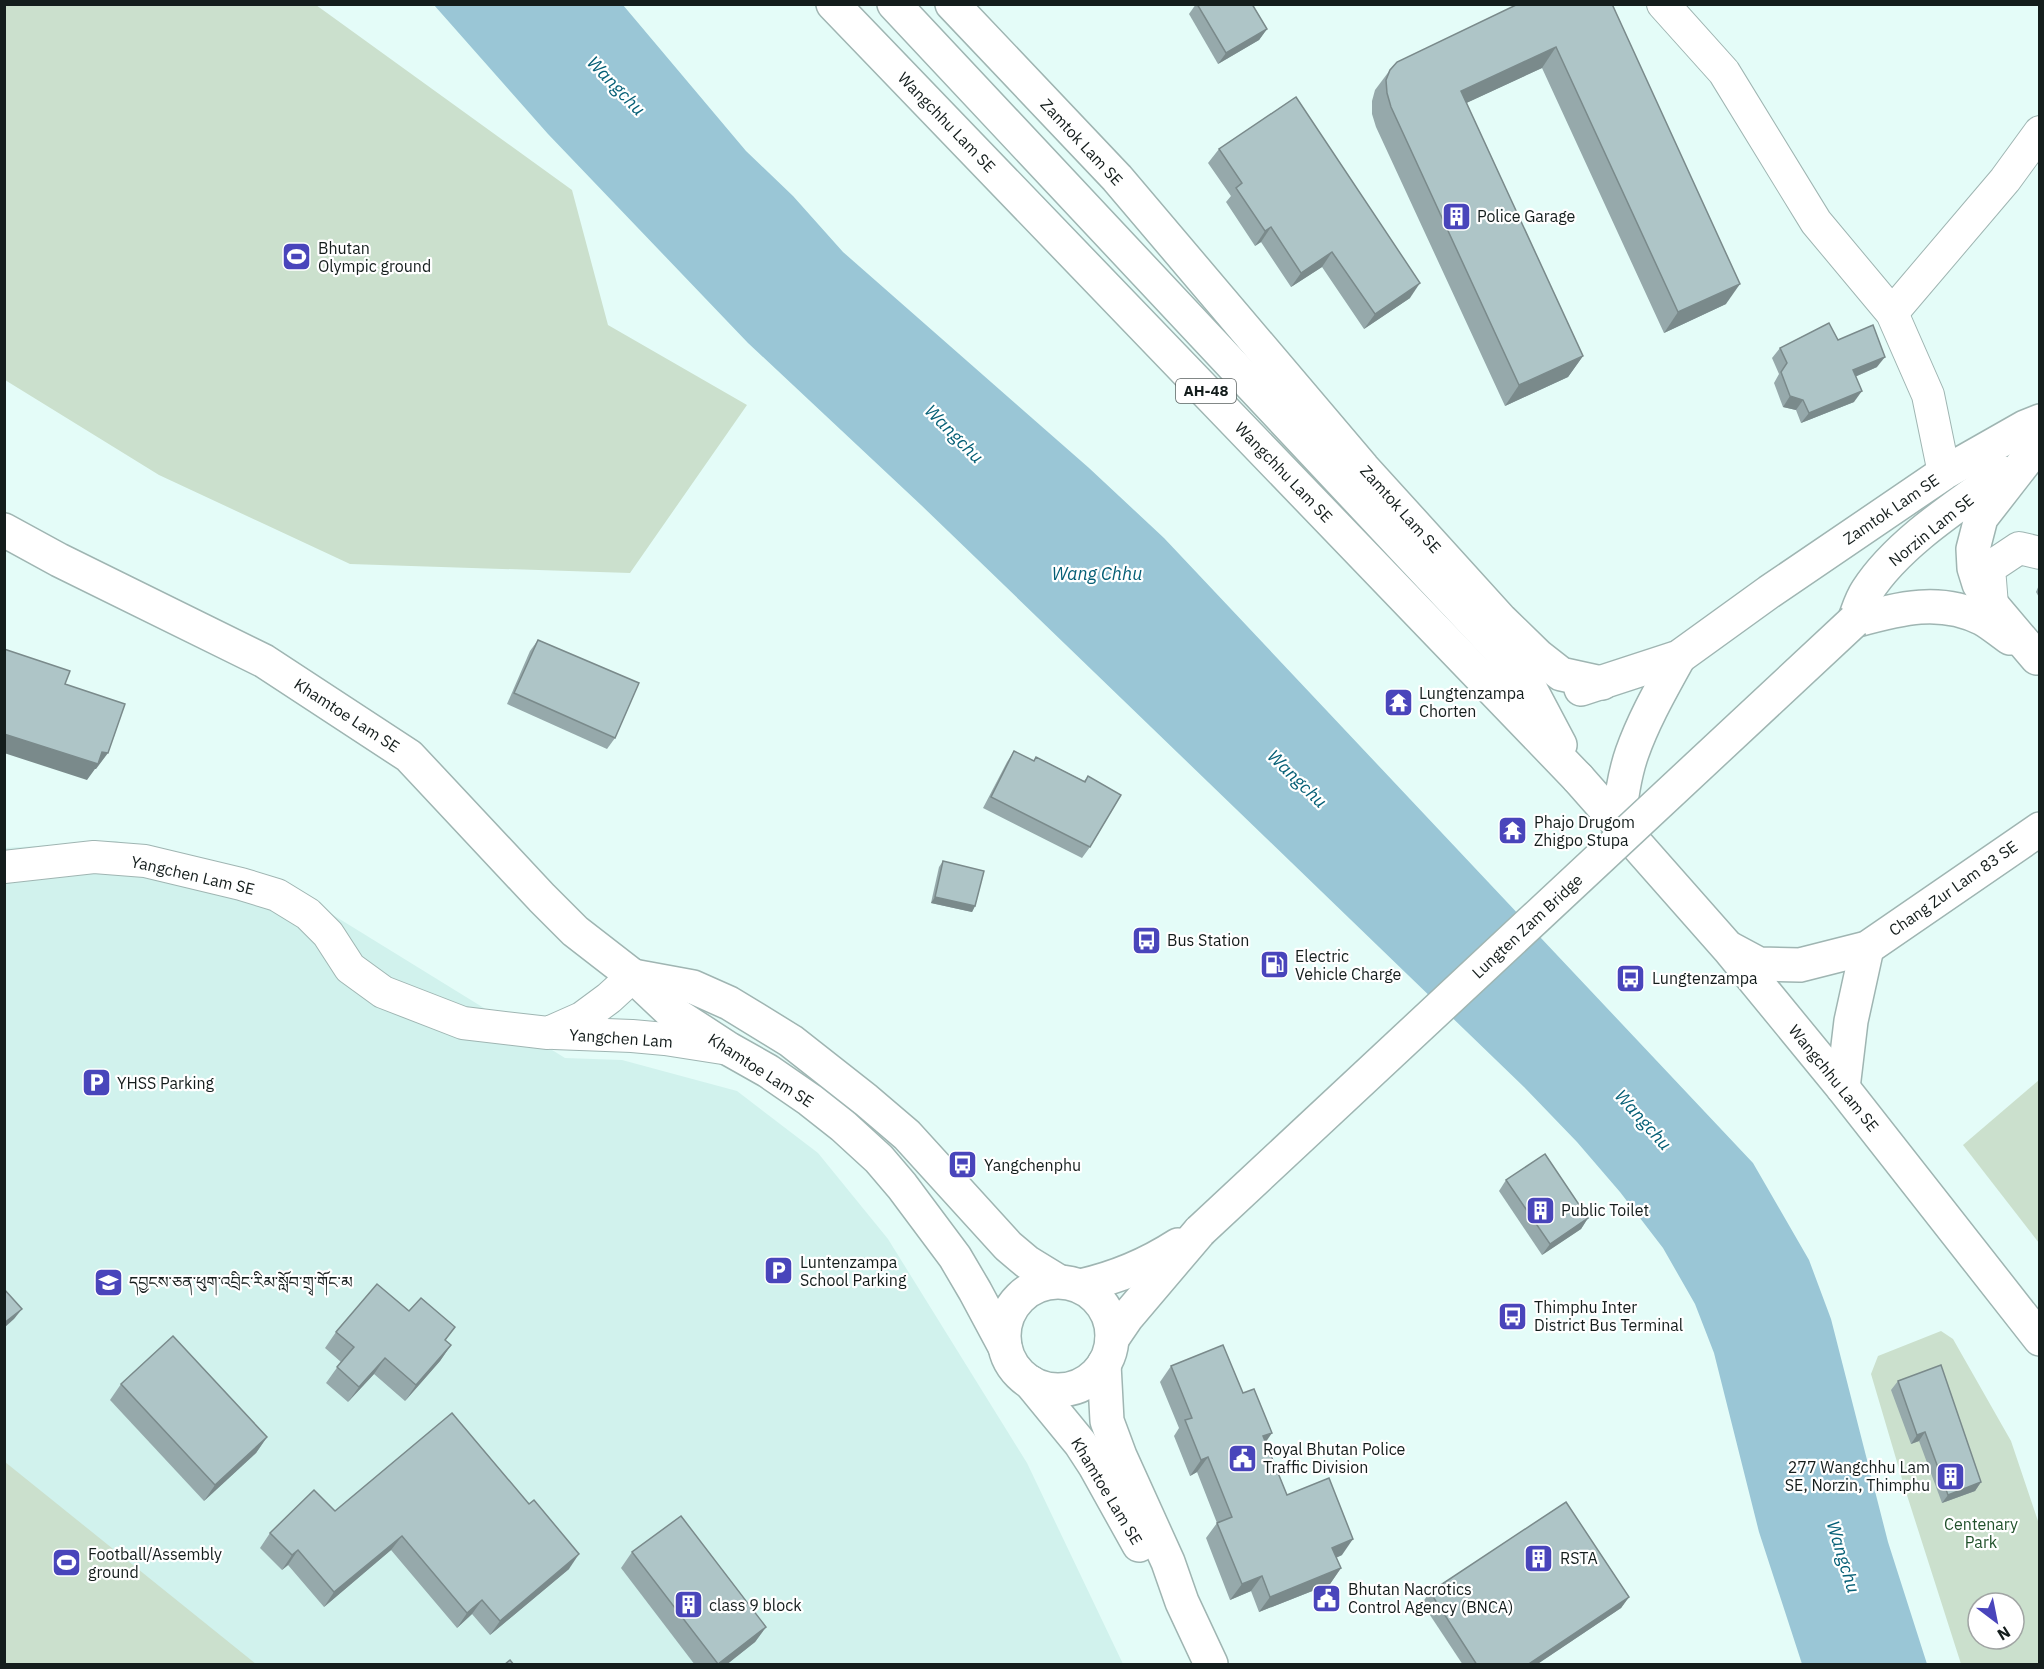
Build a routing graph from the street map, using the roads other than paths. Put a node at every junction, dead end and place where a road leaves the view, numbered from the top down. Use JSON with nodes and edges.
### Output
{"nodes":[{"id":1,"x":833,"y":4,"type":"edge"},
{"id":2,"x":894,"y":4,"type":"edge"},
{"id":3,"x":952,"y":4,"type":"edge"},
{"id":4,"x":1663,"y":4,"type":"edge"},
{"id":5,"x":2040,"y":132,"type":"edge"},
{"id":6,"x":1892,"y":313,"type":"junction"},
{"id":7,"x":2040,"y":421,"type":"edge"},
{"id":8,"x":2034,"y":449,"type":"edge"},
{"id":9,"x":1944,"y":473,"type":"junction"},
{"id":10,"x":4,"y":530,"type":"edge"},
{"id":11,"x":2040,"y":553,"type":"edge"},
{"id":12,"x":1992,"y":604,"type":"junction"},
{"id":13,"x":1854,"y":621,"type":"junction"},
{"id":14,"x":1679,"y":657,"type":"junction"},
{"id":15,"x":2038,"y":659,"type":"edge"},
{"id":16,"x":1523,"y":675,"type":"junction"},
{"id":17,"x":1602,"y":683,"type":"junction"},
{"id":18,"x":1578,"y":778,"type":"junction"},
{"id":19,"x":1618,"y":825,"type":"junction"},
{"id":20,"x":2040,"y":829,"type":"edge"},
{"id":21,"x":4,"y":867,"type":"edge"},
{"id":22,"x":1867,"y":948,"type":"junction"},
{"id":23,"x":1729,"y":949,"type":"junction"},
{"id":24,"x":350,"y":968,"type":"joint"},
{"id":25,"x":633,"y":976,"type":"junction"},
{"id":26,"x":548,"y":1033,"type":"junction"},
{"id":27,"x":729,"y":1049,"type":"junction"},
{"id":28,"x":1843,"y":1088,"type":"junction"},
{"id":29,"x":1200,"y":1231,"type":"junction"},
{"id":30,"x":1069,"y":1284,"type":"junction"},
{"id":31,"x":2040,"y":1339,"type":"edge"},
{"id":32,"x":1005,"y":1347,"type":"junction"},
{"id":33,"x":1108,"y":1352,"type":"junction"},
{"id":34,"x":1030,"y":1382,"type":"junction"},
{"id":35,"x":1182,"y":1602,"type":"junction"},
{"id":36,"x":1210,"y":1665,"type":"edge"}],
"edges":[{"from":1,"to":18,"type":"main road","name":"Wangchhu Lam SE","number":"AH-48"},
{"from":2,"to":16,"type":"main road","number":"AH-48"},
{"from":3,"to":17,"type":"main road","name":"Zamtok Lam SE"},
{"from":4,"to":6,"type":"street"},
{"from":5,"to":6,"type":"street"},
{"from":6,"to":9,"type":"street"},
{"from":7,"to":9,"type":"main road"},
{"from":8,"to":12,"type":"main road"},
{"from":8,"to":13,"type":"main road","name":"Norzin Lam SE"},
{"from":9,"to":14,"type":"main road","name":"Zamtok Lam SE"},
{"from":10,"to":25,"type":"main road","name":"Khamtoe Lam SE"},
{"from":11,"to":12,"type":"street"},
{"from":12,"to":15,"type":"main road"},
{"from":13,"to":15,"type":"main road"},
{"from":13,"to":29,"type":"main road","name":"Lungten Zam Bridge","bridge":true},
{"from":14,"to":17,"type":"main road","name":"Zamtok Lam SE"},
{"from":14,"to":19,"type":"main road"},
{"from":16,"to":17,"type":"main road"},
{"from":16,"to":18,"type":"main road"},
{"from":18,"to":19,"type":"main road","name":"Wangchhu Lam SE"},
{"from":19,"to":23,"type":"main road","name":"Wangchhu Lam SE"},
{"from":20,"to":22,"type":"main road","name":"Chang Zur Lam 83 SE"},
{"from":21,"to":24,"type":"street","name":"Yangchen Lam SE"},
{"from":22,"to":23,"type":"main road","name":"Chang Zur Lam 83 SE"},
{"from":22,"to":28,"type":"main road"},
{"from":23,"to":28,"type":"main road","name":"Wangchhu Lam SE"},
{"from":24,"to":26,"type":"street","name":"Yangchen Lam"},
{"from":25,"to":26,"type":"street","name":"Yangchen Lam"},
{"from":25,"to":27,"type":"main road","name":"Khamtoe Lam SE"},
{"from":25,"to":30,"type":"main road","name":"Khamtoe Lam SE"},
{"from":26,"to":27,"type":"street","name":"Yangchen Lam"},
{"from":27,"to":32,"type":"main road","name":"Khamtoe Lam SE"},
{"from":28,"to":31,"type":"main road","name":"Wangchhu Lam SE"},
{"from":29,"to":30,"type":"main road"},
{"from":29,"to":33,"type":"main road"},
{"from":30,"to":32,"type":"main road"},
{"from":30,"to":33,"type":"main road"},
{"from":32,"to":34,"type":"main road"},
{"from":33,"to":34,"type":"main road"},
{"from":33,"to":35,"type":"main road","name":"Khamtoe Lam SE"},
{"from":34,"to":35,"type":"main road","name":"Khamtoe Lam SE"},
{"from":35,"to":36,"type":"main road","name":"Khamtoe Lam SE"}]}
